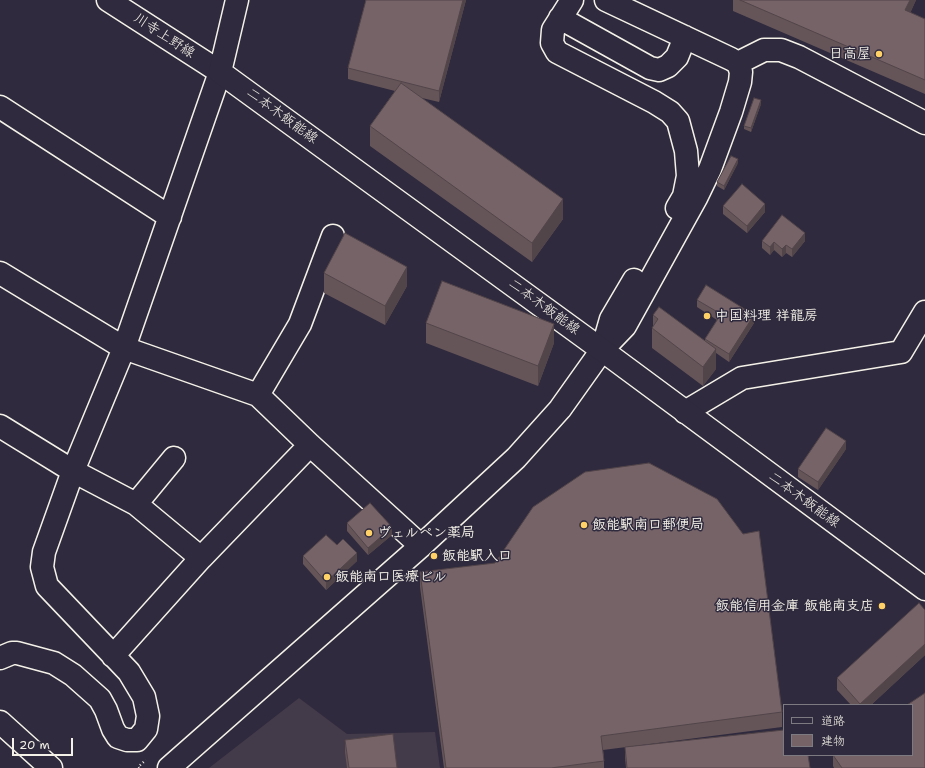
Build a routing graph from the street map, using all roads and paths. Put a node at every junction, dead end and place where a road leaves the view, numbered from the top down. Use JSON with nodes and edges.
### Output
{"nodes":[{"id":1,"x":108,"y":0,"type":"edge"},
{"id":2,"x":237,"y":0,"type":"edge"},
{"id":3,"x":572,"y":0,"type":"edge"},
{"id":4,"x":606,"y":0,"type":"edge"},
{"id":5,"x":560,"y":18,"type":"junction"},
{"id":6,"x":685,"y":37,"type":"junction"},
{"id":7,"x":738,"y":63,"type":"junction"},
{"id":8,"x":220,"y":72,"type":"junction"},
{"id":9,"x":0,"y":107,"type":"edge"},
{"id":10,"x":925,"y":123,"type":"edge"},
{"id":11,"x":724,"y":132,"type":"junction"},
{"id":12,"x":686,"y":151,"type":"junction"},
{"id":13,"x":170,"y":217,"type":"junction"},
{"id":14,"x":333,"y":236,"type":"dead end"},
{"id":15,"x":0,"y":273,"type":"edge"},
{"id":16,"x":925,"y":312,"type":"edge"},
{"id":17,"x":124,"y":348,"type":"junction"},
{"id":18,"x":602,"y":350,"type":"junction"},
{"id":19,"x":258,"y":395,"type":"junction"},
{"id":20,"x":684,"y":412,"type":"junction"},
{"id":21,"x":0,"y":426,"type":"edge"},
{"id":22,"x":310,"y":445,"type":"junction"},
{"id":23,"x":174,"y":458,"type":"dead end"},
{"id":24,"x":73,"y":471,"type":"junction"},
{"id":25,"x":136,"y":504,"type":"junction"},
{"id":26,"x":421,"y":546,"type":"junction"},
{"id":27,"x":201,"y":558,"type":"junction"},
{"id":28,"x":925,"y":589,"type":"edge"},
{"id":29,"x":113,"y":656,"type":"junction"},
{"id":30,"x":0,"y":658,"type":"edge"},
{"id":31,"x":0,"y":722,"type":"edge"},
{"id":32,"x":51,"y":768,"type":"edge"},
{"id":33,"x":169,"y":768,"type":"edge"}],
"edges":[{"from":1,"to":8,"type":"street","name":"川寺上野線"},
{"from":2,"to":8,"type":"street"},
{"from":3,"to":5,"type":"street"},
{"from":4,"to":6,"type":"street"},
{"from":5,"to":6,"type":"street"},
{"from":5,"to":12,"type":"street"},
{"from":6,"to":7,"type":"street"},
{"from":7,"to":10,"type":"street"},
{"from":7,"to":11,"type":"street"},
{"from":8,"to":13,"type":"street"},
{"from":8,"to":18,"type":"street","name":"二本木飯能線"},
{"from":9,"to":13,"type":"street"},
{"from":11,"to":12,"type":"street"},
{"from":11,"to":18,"type":"street"},
{"from":12,"to":18,"type":"street"},
{"from":13,"to":17,"type":"street"},
{"from":14,"to":19,"type":"street"},
{"from":15,"to":17,"type":"street"},
{"from":16,"to":20,"type":"street"},
{"from":17,"to":19,"type":"street"},
{"from":17,"to":24,"type":"street"},
{"from":18,"to":20,"type":"street","name":"二本木飯能線"},
{"from":18,"to":26,"type":"street"},
{"from":19,"to":22,"type":"street"},
{"from":20,"to":28,"type":"street","name":"二本木飯能線"},
{"from":21,"to":24,"type":"street"},
{"from":22,"to":26,"type":"street"},
{"from":22,"to":27,"type":"street"},
{"from":23,"to":25,"type":"street"},
{"from":24,"to":25,"type":"street"},
{"from":24,"to":29,"type":"street"},
{"from":25,"to":27,"type":"street"},
{"from":26,"to":33,"type":"street"},
{"from":27,"to":29,"type":"street"},
{"from":29,"to":30,"type":"street"},
{"from":31,"to":32,"type":"street"}]}
